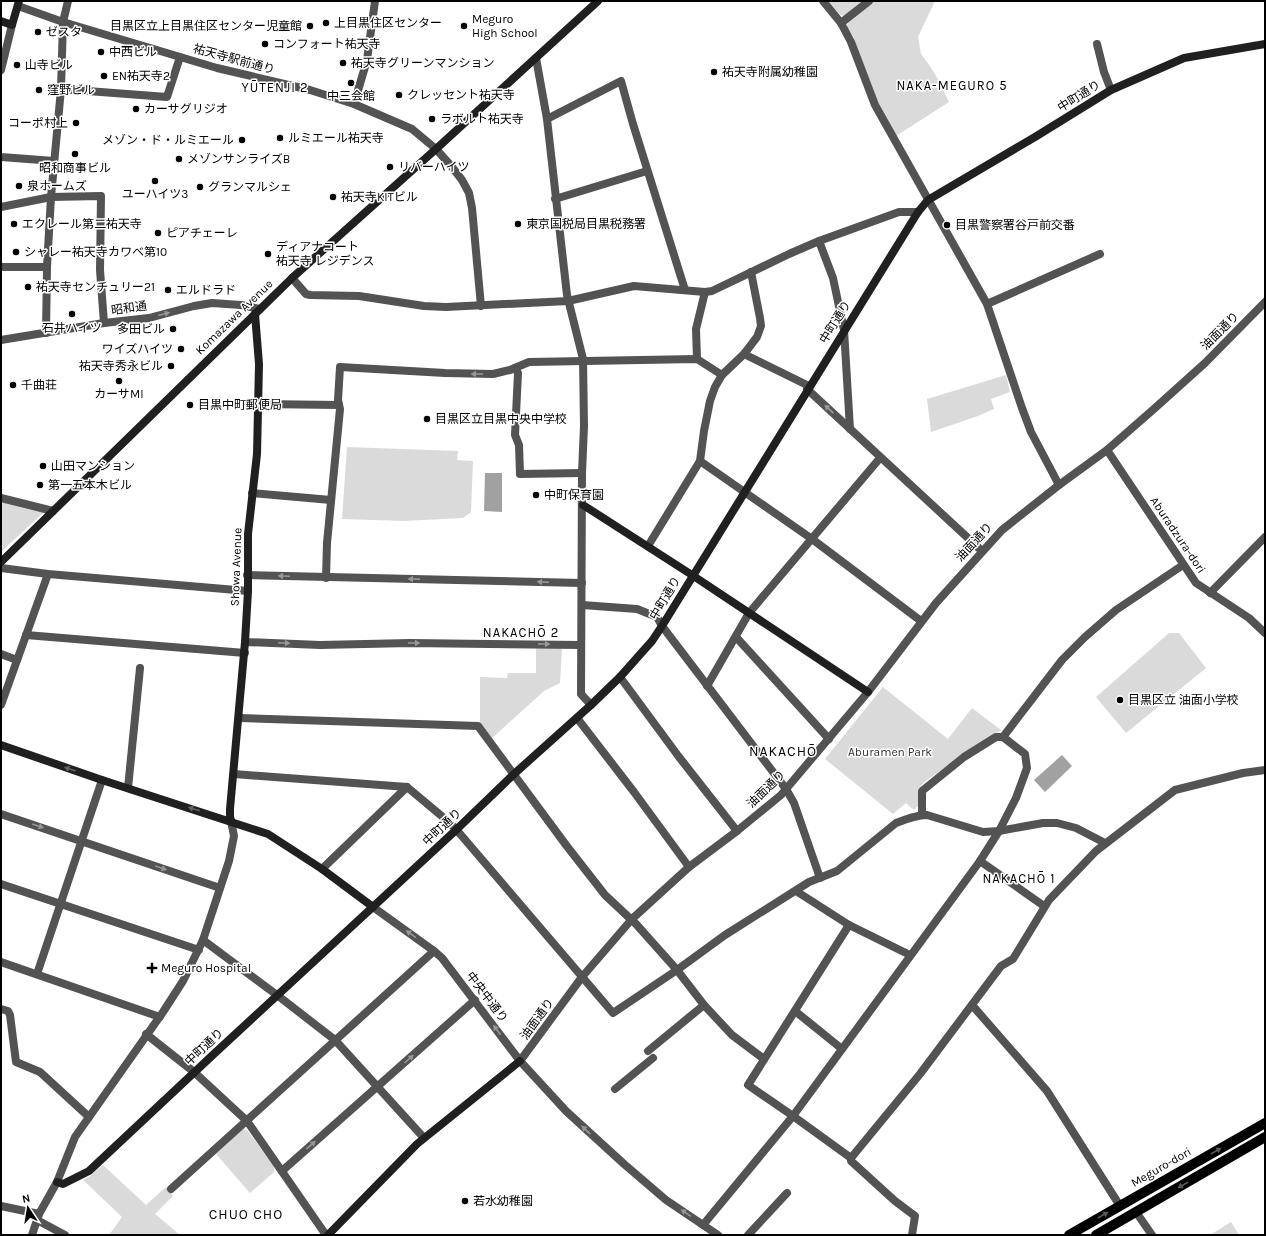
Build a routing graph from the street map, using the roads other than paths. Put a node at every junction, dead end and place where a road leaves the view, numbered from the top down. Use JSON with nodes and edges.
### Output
{"nodes":[{"id":1,"x":68,"y":1,"type":"edge"},
{"id":2,"x":375,"y":1,"type":"edge"},
{"id":3,"x":598,"y":1,"type":"edge"},
{"id":4,"x":823,"y":1,"type":"edge"},
{"id":5,"x":869,"y":1,"type":"edge"},
{"id":6,"x":18,"y":4,"type":"edge"},
{"id":7,"x":1,"y":20,"type":"edge"},
{"id":8,"x":63,"y":22,"type":"junction"},
{"id":9,"x":841,"y":23,"type":"junction"},
{"id":10,"x":12,"y":25,"type":"junction"},
{"id":11,"x":1097,"y":44,"type":"dead end"},
{"id":12,"x":1265,"y":44,"type":"edge"},
{"id":13,"x":180,"y":57,"type":"junction"},
{"id":14,"x":536,"y":58,"type":"junction"},
{"id":15,"x":1,"y":70,"type":"edge"},
{"id":16,"x":61,"y":89,"type":"junction"},
{"id":17,"x":1111,"y":90,"type":"junction"},
{"id":18,"x":354,"y":104,"type":"junction"},
{"id":19,"x":546,"y":119,"type":"junction"},
{"id":20,"x":436,"y":149,"type":"junction"},
{"id":21,"x":1,"y":156,"type":"edge"},
{"id":22,"x":54,"y":161,"type":"junction"},
{"id":23,"x":647,"y":171,"type":"junction"},
{"id":24,"x":51,"y":197,"type":"junction"},
{"id":25,"x":555,"y":199,"type":"junction"},
{"id":26,"x":928,"y":200,"type":"junction"},
{"id":27,"x":1,"y":207,"type":"edge"},
{"id":28,"x":918,"y":212,"type":"junction"},
{"id":29,"x":819,"y":241,"type":"junction"},
{"id":30,"x":1100,"y":254,"type":"dead end"},
{"id":31,"x":1,"y":267,"type":"edge"},
{"id":32,"x":47,"y":267,"type":"junction"},
{"id":33,"x":751,"y":272,"type":"junction"},
{"id":34,"x":292,"y":278,"type":"junction"},
{"id":35,"x":685,"y":290,"type":"junction"},
{"id":36,"x":705,"y":292,"type":"junction"},
{"id":37,"x":568,"y":300,"type":"junction"},
{"id":38,"x":1265,"y":302,"type":"edge"},
{"id":39,"x":987,"y":304,"type":"junction"},
{"id":40,"x":481,"y":306,"type":"junction"},
{"id":41,"x":257,"y":311,"type":"junction"},
{"id":42,"x":104,"y":323,"type":"junction"},
{"id":43,"x":844,"y":330,"type":"junction"},
{"id":44,"x":46,"y":333,"type":"junction"},
{"id":45,"x":1,"y":340,"type":"edge"},
{"id":46,"x":744,"y":354,"type":"junction"},
{"id":47,"x":697,"y":358,"type":"junction"},
{"id":48,"x":583,"y":362,"type":"junction"},
{"id":49,"x":515,"y":368,"type":"junction"},
{"id":50,"x":722,"y":375,"type":"junction"},
{"id":51,"x":808,"y":388,"type":"junction"},
{"id":52,"x":259,"y":404,"type":"junction"},
{"id":53,"x":339,"y":405,"type":"junction"},
{"id":54,"x":850,"y":429,"type":"junction"},
{"id":55,"x":1107,"y":450,"type":"junction"},
{"id":56,"x":880,"y":458,"type":"junction"},
{"id":57,"x":700,"y":461,"type":"junction"},
{"id":58,"x":582,"y":473,"type":"junction"},
{"id":59,"x":1059,"y":485,"type":"junction"},
{"id":60,"x":745,"y":491,"type":"junction"},
{"id":61,"x":252,"y":493,"type":"junction"},
{"id":62,"x":1,"y":498,"type":"edge"},
{"id":63,"x":331,"y":500,"type":"junction"},
{"id":64,"x":583,"y":505,"type":"junction"},
{"id":65,"x":53,"y":511,"type":"junction"},
{"id":66,"x":1265,"y":537,"type":"edge"},
{"id":67,"x":812,"y":538,"type":"junction"},
{"id":68,"x":648,"y":546,"type":"junction"},
{"id":69,"x":982,"y":551,"type":"junction"},
{"id":70,"x":1,"y":562,"type":"edge"},
{"id":71,"x":1183,"y":565,"type":"junction"},
{"id":72,"x":1,"y":568,"type":"edge"},
{"id":73,"x":48,"y":574,"type":"junction"},
{"id":74,"x":248,"y":575,"type":"junction"},
{"id":75,"x":692,"y":575,"type":"junction"},
{"id":76,"x":326,"y":578,"type":"junction"},
{"id":77,"x":582,"y":583,"type":"junction"},
{"id":78,"x":248,"y":591,"type":"junction"},
{"id":79,"x":1210,"y":593,"type":"junction"},
{"id":80,"x":582,"y":604,"type":"junction"},
{"id":81,"x":749,"y":613,"type":"junction"},
{"id":82,"x":921,"y":621,"type":"junction"},
{"id":83,"x":662,"y":626,"type":"junction"},
{"id":84,"x":1265,"y":633,"type":"edge"},
{"id":85,"x":26,"y":635,"type":"junction"},
{"id":86,"x":736,"y":637,"type":"junction"},
{"id":87,"x":245,"y":642,"type":"junction"},
{"id":88,"x":581,"y":645,"type":"junction"},
{"id":89,"x":245,"y":653,"type":"junction"},
{"id":90,"x":1,"y":654,"type":"edge"},
{"id":91,"x":17,"y":660,"type":"junction"},
{"id":92,"x":140,"y":668,"type":"dead end"},
{"id":93,"x":620,"y":677,"type":"junction"},
{"id":94,"x":707,"y":686,"type":"junction"},
{"id":95,"x":868,"y":692,"type":"junction"},
{"id":96,"x":1,"y":705,"type":"edge"},
{"id":97,"x":591,"y":705,"type":"junction"},
{"id":98,"x":238,"y":718,"type":"junction"},
{"id":99,"x":577,"y":718,"type":"junction"},
{"id":100,"x":1003,"y":737,"type":"junction"},
{"id":101,"x":829,"y":739,"type":"junction"},
{"id":102,"x":1,"y":745,"type":"edge"},
{"id":103,"x":1265,"y":770,"type":"edge"},
{"id":104,"x":234,"y":774,"type":"junction"},
{"id":105,"x":514,"y":774,"type":"junction"},
{"id":106,"x":102,"y":780,"type":"junction"},
{"id":107,"x":407,"y":787,"type":"junction"},
{"id":108,"x":128,"y":788,"type":"junction"},
{"id":109,"x":786,"y":789,"type":"junction"},
{"id":110,"x":1,"y":814,"type":"edge"},
{"id":111,"x":922,"y":815,"type":"junction"},
{"id":112,"x":231,"y":821,"type":"junction"},
{"id":113,"x":456,"y":830,"type":"junction"},
{"id":114,"x":737,"y":831,"type":"junction"},
{"id":115,"x":999,"y":831,"type":"junction"},
{"id":116,"x":82,"y":841,"type":"junction"},
{"id":117,"x":1105,"y":843,"type":"junction"},
{"id":118,"x":980,"y":861,"type":"junction"},
{"id":119,"x":689,"y":867,"type":"junction"},
{"id":120,"x":322,"y":868,"type":"junction"},
{"id":121,"x":820,"y":878,"type":"junction"},
{"id":122,"x":1,"y":884,"type":"edge"},
{"id":123,"x":220,"y":888,"type":"junction"},
{"id":124,"x":796,"y":891,"type":"junction"},
{"id":125,"x":60,"y":904,"type":"junction"},
{"id":126,"x":1044,"y":906,"type":"junction"},
{"id":127,"x":373,"y":907,"type":"junction"},
{"id":128,"x":632,"y":919,"type":"junction"},
{"id":129,"x":849,"y":925,"type":"junction"},
{"id":130,"x":203,"y":940,"type":"junction"},
{"id":131,"x":199,"y":950,"type":"junction"},
{"id":132,"x":434,"y":951,"type":"junction"},
{"id":133,"x":910,"y":955,"type":"junction"},
{"id":134,"x":1,"y":962,"type":"edge"},
{"id":135,"x":677,"y":970,"type":"junction"},
{"id":136,"x":37,"y":974,"type":"junction"},
{"id":137,"x":582,"y":977,"type":"junction"},
{"id":138,"x":277,"y":994,"type":"junction"},
{"id":139,"x":475,"y":1000,"type":"junction"},
{"id":140,"x":704,"y":1005,"type":"junction"},
{"id":141,"x":972,"y":1005,"type":"junction"},
{"id":142,"x":1,"y":1009,"type":"edge"},
{"id":143,"x":795,"y":1011,"type":"junction"},
{"id":144,"x":160,"y":1017,"type":"junction"},
{"id":145,"x":146,"y":1034,"type":"junction"},
{"id":146,"x":335,"y":1040,"type":"junction"},
{"id":147,"x":842,"y":1049,"type":"junction"},
{"id":148,"x":764,"y":1059,"type":"junction"},
{"id":149,"x":520,"y":1061,"type":"junction"},
{"id":150,"x":194,"y":1072,"type":"junction"},
{"id":151,"x":378,"y":1086,"type":"junction"},
{"id":152,"x":615,"y":1089,"type":"dead end"},
{"id":153,"x":793,"y":1116,"type":"junction"},
{"id":154,"x":89,"y":1117,"type":"junction"},
{"id":155,"x":247,"y":1121,"type":"junction"},
{"id":156,"x":1265,"y":1123,"type":"edge"},
{"id":157,"x":1265,"y":1137,"type":"edge"},
{"id":158,"x":424,"y":1138,"type":"junction"},
{"id":159,"x":851,"y":1158,"type":"junction"},
{"id":160,"x":282,"y":1171,"type":"junction"},
{"id":161,"x":57,"y":1182,"type":"junction"},
{"id":162,"x":171,"y":1189,"type":"dead end"},
{"id":163,"x":787,"y":1193,"type":"dead end"},
{"id":164,"x":1,"y":1206,"type":"edge"},
{"id":165,"x":1120,"y":1206,"type":"junction"},
{"id":166,"x":1136,"y":1212,"type":"junction"},
{"id":167,"x":38,"y":1217,"type":"junction"},
{"id":168,"x":703,"y":1225,"type":"junction"},
{"id":169,"x":32,"y":1235,"type":"edge"},
{"id":170,"x":65,"y":1235,"type":"edge"},
{"id":171,"x":327,"y":1235,"type":"edge"},
{"id":172,"x":718,"y":1235,"type":"edge"},
{"id":173,"x":748,"y":1235,"type":"edge"},
{"id":174,"x":912,"y":1235,"type":"edge"},
{"id":175,"x":1069,"y":1235,"type":"edge"},
{"id":176,"x":1096,"y":1235,"type":"edge"},
{"id":177,"x":1152,"y":1235,"type":"edge"}],
"edges":[{"from":1,"to":8,"type":"street"},
{"from":2,"to":18,"type":"street"},
{"from":3,"to":14,"type":"street","name":"Komazawa Avenue"},
{"from":4,"to":9,"type":"street"},
{"from":5,"to":9,"type":"street"},
{"from":6,"to":8,"type":"street","name":"祐天寺駅前通り"},
{"from":6,"to":10,"type":"street","name":"祐天寺駅前通り"},
{"from":7,"to":10,"type":"street"},
{"from":8,"to":13,"type":"street","name":"祐天寺駅前通り"},
{"from":8,"to":16,"type":"street"},
{"from":9,"to":26,"type":"street"},
{"from":10,"to":15,"type":"street"},
{"from":11,"to":17,"type":"street"},
{"from":12,"to":17,"type":"street","name":"中町通り"},
{"from":13,"to":16,"type":"street"},
{"from":13,"to":18,"type":"street","name":"祐天寺駅前通り"},
{"from":14,"to":19,"type":"street"},
{"from":14,"to":20,"type":"street","name":"Komazawa Avenue"},
{"from":16,"to":22,"type":"street"},
{"from":17,"to":26,"type":"street","name":"中町通り"},
{"from":18,"to":20,"type":"street","name":"祐天寺駅前通り"},
{"from":19,"to":23,"type":"street"},
{"from":19,"to":25,"type":"street"},
{"from":20,"to":34,"type":"street","name":"Komazawa Avenue"},
{"from":20,"to":40,"type":"street","name":"祐天寺駅前通り"},
{"from":21,"to":22,"type":"street"},
{"from":22,"to":24,"type":"street"},
{"from":23,"to":25,"type":"street"},
{"from":23,"to":35,"type":"street"},
{"from":24,"to":27,"type":"street"},
{"from":24,"to":32,"type":"street"},
{"from":24,"to":42,"type":"street"},
{"from":25,"to":37,"type":"street"},
{"from":26,"to":28,"type":"street","name":"中町通り"},
{"from":26,"to":39,"type":"street"},
{"from":28,"to":29,"type":"street"},
{"from":28,"to":43,"type":"street","name":"中町通り"},
{"from":29,"to":33,"type":"street"},
{"from":29,"to":43,"type":"street"},
{"from":30,"to":39,"type":"street"},
{"from":31,"to":32,"type":"street"},
{"from":32,"to":44,"type":"street"},
{"from":33,"to":36,"type":"street"},
{"from":33,"to":46,"type":"street"},
{"from":34,"to":40,"type":"street"},
{"from":34,"to":41,"type":"street","name":"Komazawa Avenue"},
{"from":35,"to":36,"type":"street"},
{"from":35,"to":37,"type":"street"},
{"from":36,"to":47,"type":"street"},
{"from":37,"to":40,"type":"street"},
{"from":37,"to":48,"type":"street"},
{"from":38,"to":55,"type":"street","name":"油面通り"},
{"from":39,"to":59,"type":"street"},
{"from":42,"to":41,"type":"street","name":"昭和通","one_way":true},
{"from":41,"to":52,"type":"street","name":"Showa Avenue"},
{"from":41,"to":65,"type":"street","name":"Komazawa Avenue"},
{"from":42,"to":44,"type":"street","name":"昭和通"},
{"from":43,"to":51,"type":"street","name":"中町通り"},
{"from":43,"to":54,"type":"street"},
{"from":44,"to":45,"type":"street","name":"昭和通"},
{"from":46,"to":50,"type":"street"},
{"from":46,"to":51,"type":"street"},
{"from":47,"to":48,"type":"street"},
{"from":47,"to":50,"type":"street"},
{"from":48,"to":49,"type":"street"},
{"from":48,"to":58,"type":"street"},
{"from":49,"to":53,"type":"street","one_way":true},
{"from":49,"to":58,"type":"street"},
{"from":50,"to":57,"type":"street"},
{"from":54,"to":51,"type":"street","one_way":true},
{"from":51,"to":60,"type":"street","name":"中町通り"},
{"from":52,"to":53,"type":"street"},
{"from":52,"to":61,"type":"street","name":"Showa Avenue"},
{"from":53,"to":63,"type":"street"},
{"from":54,"to":56,"type":"street"},
{"from":55,"to":59,"type":"street","name":"油面通り"},
{"from":55,"to":71,"type":"street","name":"Aburadzura-dori"},
{"from":56,"to":67,"type":"street"},
{"from":56,"to":69,"type":"street"},
{"from":57,"to":60,"type":"street"},
{"from":57,"to":68,"type":"street"},
{"from":58,"to":64,"type":"street"},
{"from":59,"to":69,"type":"street","name":"油面通り"},
{"from":60,"to":67,"type":"street"},
{"from":60,"to":75,"type":"street","name":"中町通り"},
{"from":61,"to":63,"type":"street"},
{"from":61,"to":74,"type":"street","name":"Showa Avenue"},
{"from":62,"to":65,"type":"street"},
{"from":63,"to":76,"type":"street"},
{"from":64,"to":68,"type":"street"},
{"from":64,"to":77,"type":"street"},
{"from":65,"to":70,"type":"street","name":"Komazawa Avenue"},
{"from":66,"to":79,"type":"street"},
{"from":67,"to":81,"type":"street"},
{"from":67,"to":82,"type":"street"},
{"from":68,"to":75,"type":"street"},
{"from":69,"to":82,"type":"street","name":"油面通り"},
{"from":71,"to":79,"type":"street","name":"Aburadzura-dori"},
{"from":71,"to":100,"type":"street"},
{"from":72,"to":73,"type":"street"},
{"from":73,"to":78,"type":"street"},
{"from":73,"to":85,"type":"street"},
{"from":76,"to":74,"type":"street","one_way":true},
{"from":74,"to":78,"type":"street","name":"Showa Avenue"},
{"from":75,"to":81,"type":"street"},
{"from":75,"to":83,"type":"street","name":"中町通り"},
{"from":77,"to":76,"type":"street","one_way":true},
{"from":77,"to":80,"type":"street"},
{"from":78,"to":87,"type":"street","name":"Showa Avenue"},
{"from":79,"to":84,"type":"street","name":"Aburadzura-dori"},
{"from":80,"to":83,"type":"street"},
{"from":80,"to":88,"type":"street"},
{"from":81,"to":86,"type":"street"},
{"from":81,"to":95,"type":"street"},
{"from":82,"to":95,"type":"street","name":"油面通り"},
{"from":83,"to":93,"type":"street","name":"中町通り"},
{"from":83,"to":94,"type":"street"},
{"from":85,"to":89,"type":"street"},
{"from":85,"to":91,"type":"street"},
{"from":86,"to":94,"type":"street"},
{"from":86,"to":101,"type":"street"},
{"from":87,"to":88,"type":"street","one_way":true},
{"from":87,"to":89,"type":"street","name":"Showa Avenue"},
{"from":88,"to":97,"type":"street"},
{"from":89,"to":98,"type":"street","name":"Showa Avenue"},
{"from":90,"to":91,"type":"street"},
{"from":91,"to":96,"type":"street"},
{"from":92,"to":108,"type":"street"},
{"from":93,"to":97,"type":"street","name":"中町通り"},
{"from":93,"to":114,"type":"street"},
{"from":94,"to":109,"type":"street"},
{"from":95,"to":101,"type":"street","name":"油面通り"},
{"from":97,"to":99,"type":"street","name":"中町通り"},
{"from":98,"to":104,"type":"street","name":"Showa Avenue"},
{"from":98,"to":105,"type":"street"},
{"from":99,"to":105,"type":"street","name":"中町通り"},
{"from":99,"to":119,"type":"street"},
{"from":100,"to":111,"type":"street"},
{"from":100,"to":115,"type":"street"},
{"from":101,"to":109,"type":"street","name":"油面通り"},
{"from":106,"to":102,"type":"street","name":"中央中通り","one_way":true},
{"from":103,"to":117,"type":"street"},
{"from":104,"to":107,"type":"street"},
{"from":104,"to":112,"type":"street","name":"Showa Avenue"},
{"from":105,"to":113,"type":"street","name":"中町通り"},
{"from":105,"to":128,"type":"street"},
{"from":106,"to":108,"type":"street","name":"中央中通り"},
{"from":106,"to":116,"type":"street"},
{"from":107,"to":113,"type":"street"},
{"from":107,"to":120,"type":"street"},
{"from":112,"to":108,"type":"street","name":"中央中通り","one_way":true},
{"from":109,"to":114,"type":"street","name":"油面通り"},
{"from":109,"to":121,"type":"street"},
{"from":110,"to":116,"type":"street","one_way":true},
{"from":111,"to":115,"type":"street"},
{"from":111,"to":121,"type":"street"},
{"from":112,"to":120,"type":"street","name":"中央中通り"},
{"from":112,"to":123,"type":"street"},
{"from":113,"to":127,"type":"street","name":"中町通り"},
{"from":113,"to":137,"type":"street"},
{"from":114,"to":119,"type":"street","name":"油面通り"},
{"from":115,"to":117,"type":"street"},
{"from":115,"to":118,"type":"street"},
{"from":116,"to":123,"type":"street","one_way":true},
{"from":116,"to":125,"type":"street"},
{"from":117,"to":126,"type":"street"},
{"from":118,"to":126,"type":"street"},
{"from":118,"to":133,"type":"street"},
{"from":119,"to":128,"type":"street","name":"油面通り"},
{"from":120,"to":127,"type":"street","name":"中央中通り"},
{"from":121,"to":124,"type":"street"},
{"from":122,"to":125,"type":"street"},
{"from":123,"to":130,"type":"street"},
{"from":124,"to":129,"type":"street"},
{"from":124,"to":135,"type":"street"},
{"from":125,"to":131,"type":"street"},
{"from":125,"to":136,"type":"street"},
{"from":126,"to":141,"type":"street"},
{"from":132,"to":127,"type":"street","name":"中央中通り","one_way":true},
{"from":127,"to":138,"type":"street","name":"中町通り"},
{"from":128,"to":135,"type":"street"},
{"from":128,"to":137,"type":"street","name":"油面通り"},
{"from":129,"to":133,"type":"street"},
{"from":129,"to":143,"type":"street"},
{"from":130,"to":131,"type":"street"},
{"from":130,"to":138,"type":"street"},
{"from":131,"to":144,"type":"street"},
{"from":132,"to":139,"type":"street","name":"中央中通り"},
{"from":132,"to":146,"type":"street"},
{"from":133,"to":147,"type":"street"},
{"from":134,"to":136,"type":"street"},
{"from":135,"to":137,"type":"street"},
{"from":135,"to":140,"type":"street"},
{"from":136,"to":144,"type":"street"},
{"from":137,"to":149,"type":"street","name":"油面通り"},
{"from":138,"to":146,"type":"street"},
{"from":138,"to":150,"type":"street","name":"中町通り"},
{"from":149,"to":139,"type":"street","name":"中央中通り","one_way":true},
{"from":151,"to":139,"type":"street","one_way":true},
{"from":140,"to":148,"type":"street"},
{"from":140,"to":152,"type":"street"},
{"from":141,"to":159,"type":"street"},
{"from":141,"to":165,"type":"street"},
{"from":142,"to":154,"type":"street"},
{"from":143,"to":147,"type":"street"},
{"from":143,"to":148,"type":"street"},
{"from":144,"to":145,"type":"street"},
{"from":145,"to":150,"type":"street"},
{"from":145,"to":154,"type":"street"},
{"from":146,"to":151,"type":"street"},
{"from":146,"to":155,"type":"street"},
{"from":147,"to":153,"type":"street"},
{"from":148,"to":153,"type":"street"},
{"from":149,"to":158,"type":"street","name":"油面通り"},
{"from":168,"to":149,"type":"street","name":"中央中通り","one_way":true},
{"from":150,"to":155,"type":"street"},
{"from":150,"to":161,"type":"street","name":"中町通り"},
{"from":151,"to":158,"type":"street"},
{"from":160,"to":151,"type":"street","one_way":true},
{"from":153,"to":159,"type":"street"},
{"from":153,"to":168,"type":"street"},
{"from":154,"to":161,"type":"street"},
{"from":155,"to":160,"type":"street"},
{"from":155,"to":162,"type":"street"},
{"from":165,"to":156,"type":"main road","name":"Meguro-dori","one_way":true},
{"from":157,"to":166,"type":"main road","one_way":true},
{"from":158,"to":171,"type":"street","name":"油面通り"},
{"from":159,"to":174,"type":"street"},
{"from":160,"to":171,"type":"street"},
{"from":161,"to":167,"type":"street"},
{"from":163,"to":173,"type":"street"},
{"from":164,"to":167,"type":"street"},
{"from":175,"to":165,"type":"main road","name":"Meguro-dori","one_way":true},
{"from":166,"to":176,"type":"main road"},
{"from":166,"to":177,"type":"street"},
{"from":167,"to":169,"type":"street"},
{"from":167,"to":170,"type":"street"},
{"from":168,"to":172,"type":"street","name":"中央中通り"}]}
